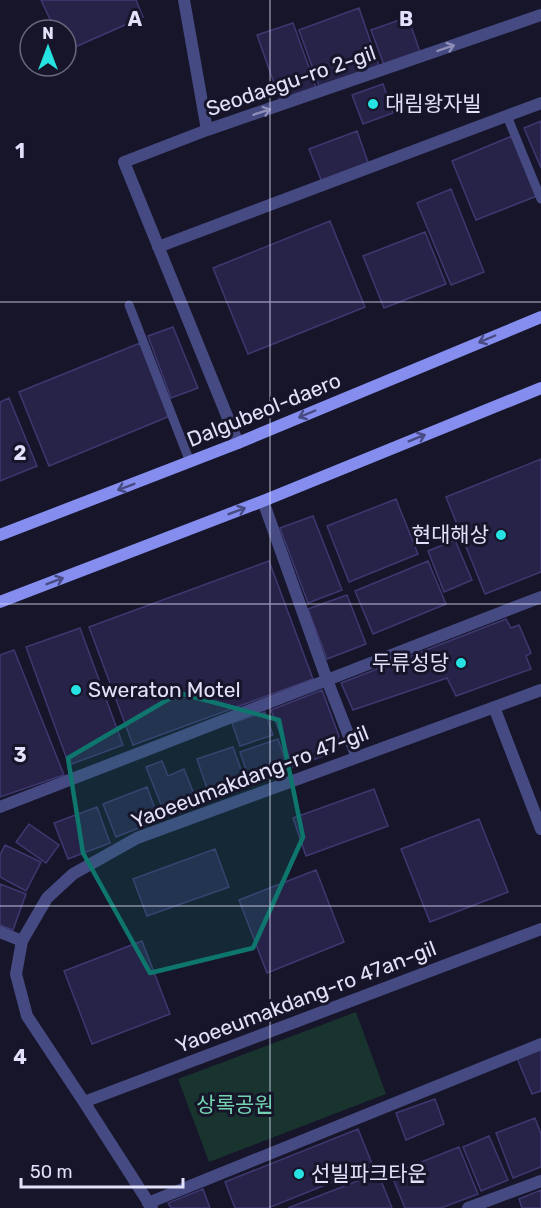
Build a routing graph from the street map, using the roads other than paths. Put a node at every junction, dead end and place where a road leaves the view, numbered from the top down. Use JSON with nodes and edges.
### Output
{"nodes":[{"id":1,"x":184,"y":0,"type":"edge"},
{"id":2,"x":541,"y":15,"type":"edge"},
{"id":3,"x":541,"y":103,"type":"edge"},
{"id":4,"x":507,"y":116,"type":"junction"},
{"id":5,"x":207,"y":130,"type":"junction"},
{"id":6,"x":541,"y":199,"type":"edge"},
{"id":7,"x":158,"y":247,"type":"junction"},
{"id":8,"x":129,"y":305,"type":"dead end"},
{"id":9,"x":541,"y":316,"type":"edge"},
{"id":10,"x":541,"y":388,"type":"edge"},
{"id":11,"x":238,"y":443,"type":"junction"},
{"id":12,"x":190,"y":462,"type":"junction"},
{"id":13,"x":263,"y":501,"type":"junction"},
{"id":14,"x":0,"y":536,"type":"edge"},
{"id":15,"x":541,"y":597,"type":"edge"},
{"id":16,"x":0,"y":602,"type":"edge"},
{"id":17,"x":327,"y":680,"type":"junction"},
{"id":18,"x":541,"y":690,"type":"edge"},
{"id":19,"x":494,"y":707,"type":"junction"},
{"id":20,"x":357,"y":757,"type":"junction"},
{"id":21,"x":0,"y":807,"type":"edge"},
{"id":22,"x":541,"y":829,"type":"edge"},
{"id":23,"x":541,"y":929,"type":"edge"},
{"id":24,"x":0,"y":932,"type":"edge"},
{"id":25,"x":22,"y":941,"type":"junction"},
{"id":26,"x":541,"y":1044,"type":"edge"},
{"id":27,"x":84,"y":1102,"type":"junction"},
{"id":28,"x":541,"y":1181,"type":"edge"},
{"id":29,"x":150,"y":1205,"type":"edge"},
{"id":30,"x":468,"y":1208,"type":"edge"}],
"edges":[{"from":1,"to":5,"type":"street"},
{"from":5,"to":2,"type":"street","name":"Seodaegu-ro 2-gil","one_way":true},
{"from":3,"to":4,"type":"street"},
{"from":4,"to":6,"type":"lane"},
{"from":4,"to":7,"type":"street"},
{"from":5,"to":7,"type":"street","name":"Seodaegu-ro 2-gil"},
{"from":7,"to":11,"type":"street"},
{"from":8,"to":12,"type":"lane"},
{"from":9,"to":11,"type":"main road","name":"Dalgubeol-daero","one_way":true},
{"from":13,"to":10,"type":"main road","one_way":true},
{"from":11,"to":12,"type":"main road","name":"Dalgubeol-daero"},
{"from":12,"to":14,"type":"main road","name":"Dalgubeol-daero","one_way":true},
{"from":16,"to":13,"type":"main road","one_way":true},
{"from":13,"to":17,"type":"street"},
{"from":15,"to":17,"type":"street"},
{"from":17,"to":20,"type":"street"},
{"from":17,"to":21,"type":"street"},
{"from":18,"to":19,"type":"street","name":"Yaoeeumakdang-ro 47-gil"},
{"from":19,"to":20,"type":"street","name":"Yaoeeumakdang-ro 47-gil"},
{"from":19,"to":22,"type":"street"},
{"from":20,"to":25,"type":"street","name":"Yaoeeumakdang-ro 47-gil"},
{"from":23,"to":27,"type":"street","name":"Yaoeeumakdang-ro 47an-gil"},
{"from":24,"to":25,"type":"street"},
{"from":25,"to":27,"type":"street","name":"Yaoeeumakdang-ro 47-gil"},
{"from":26,"to":29,"type":"street"},
{"from":27,"to":29,"type":"street","name":"Yaoeeumakdang-ro 47-gil"},
{"from":28,"to":30,"type":"street"}]}
